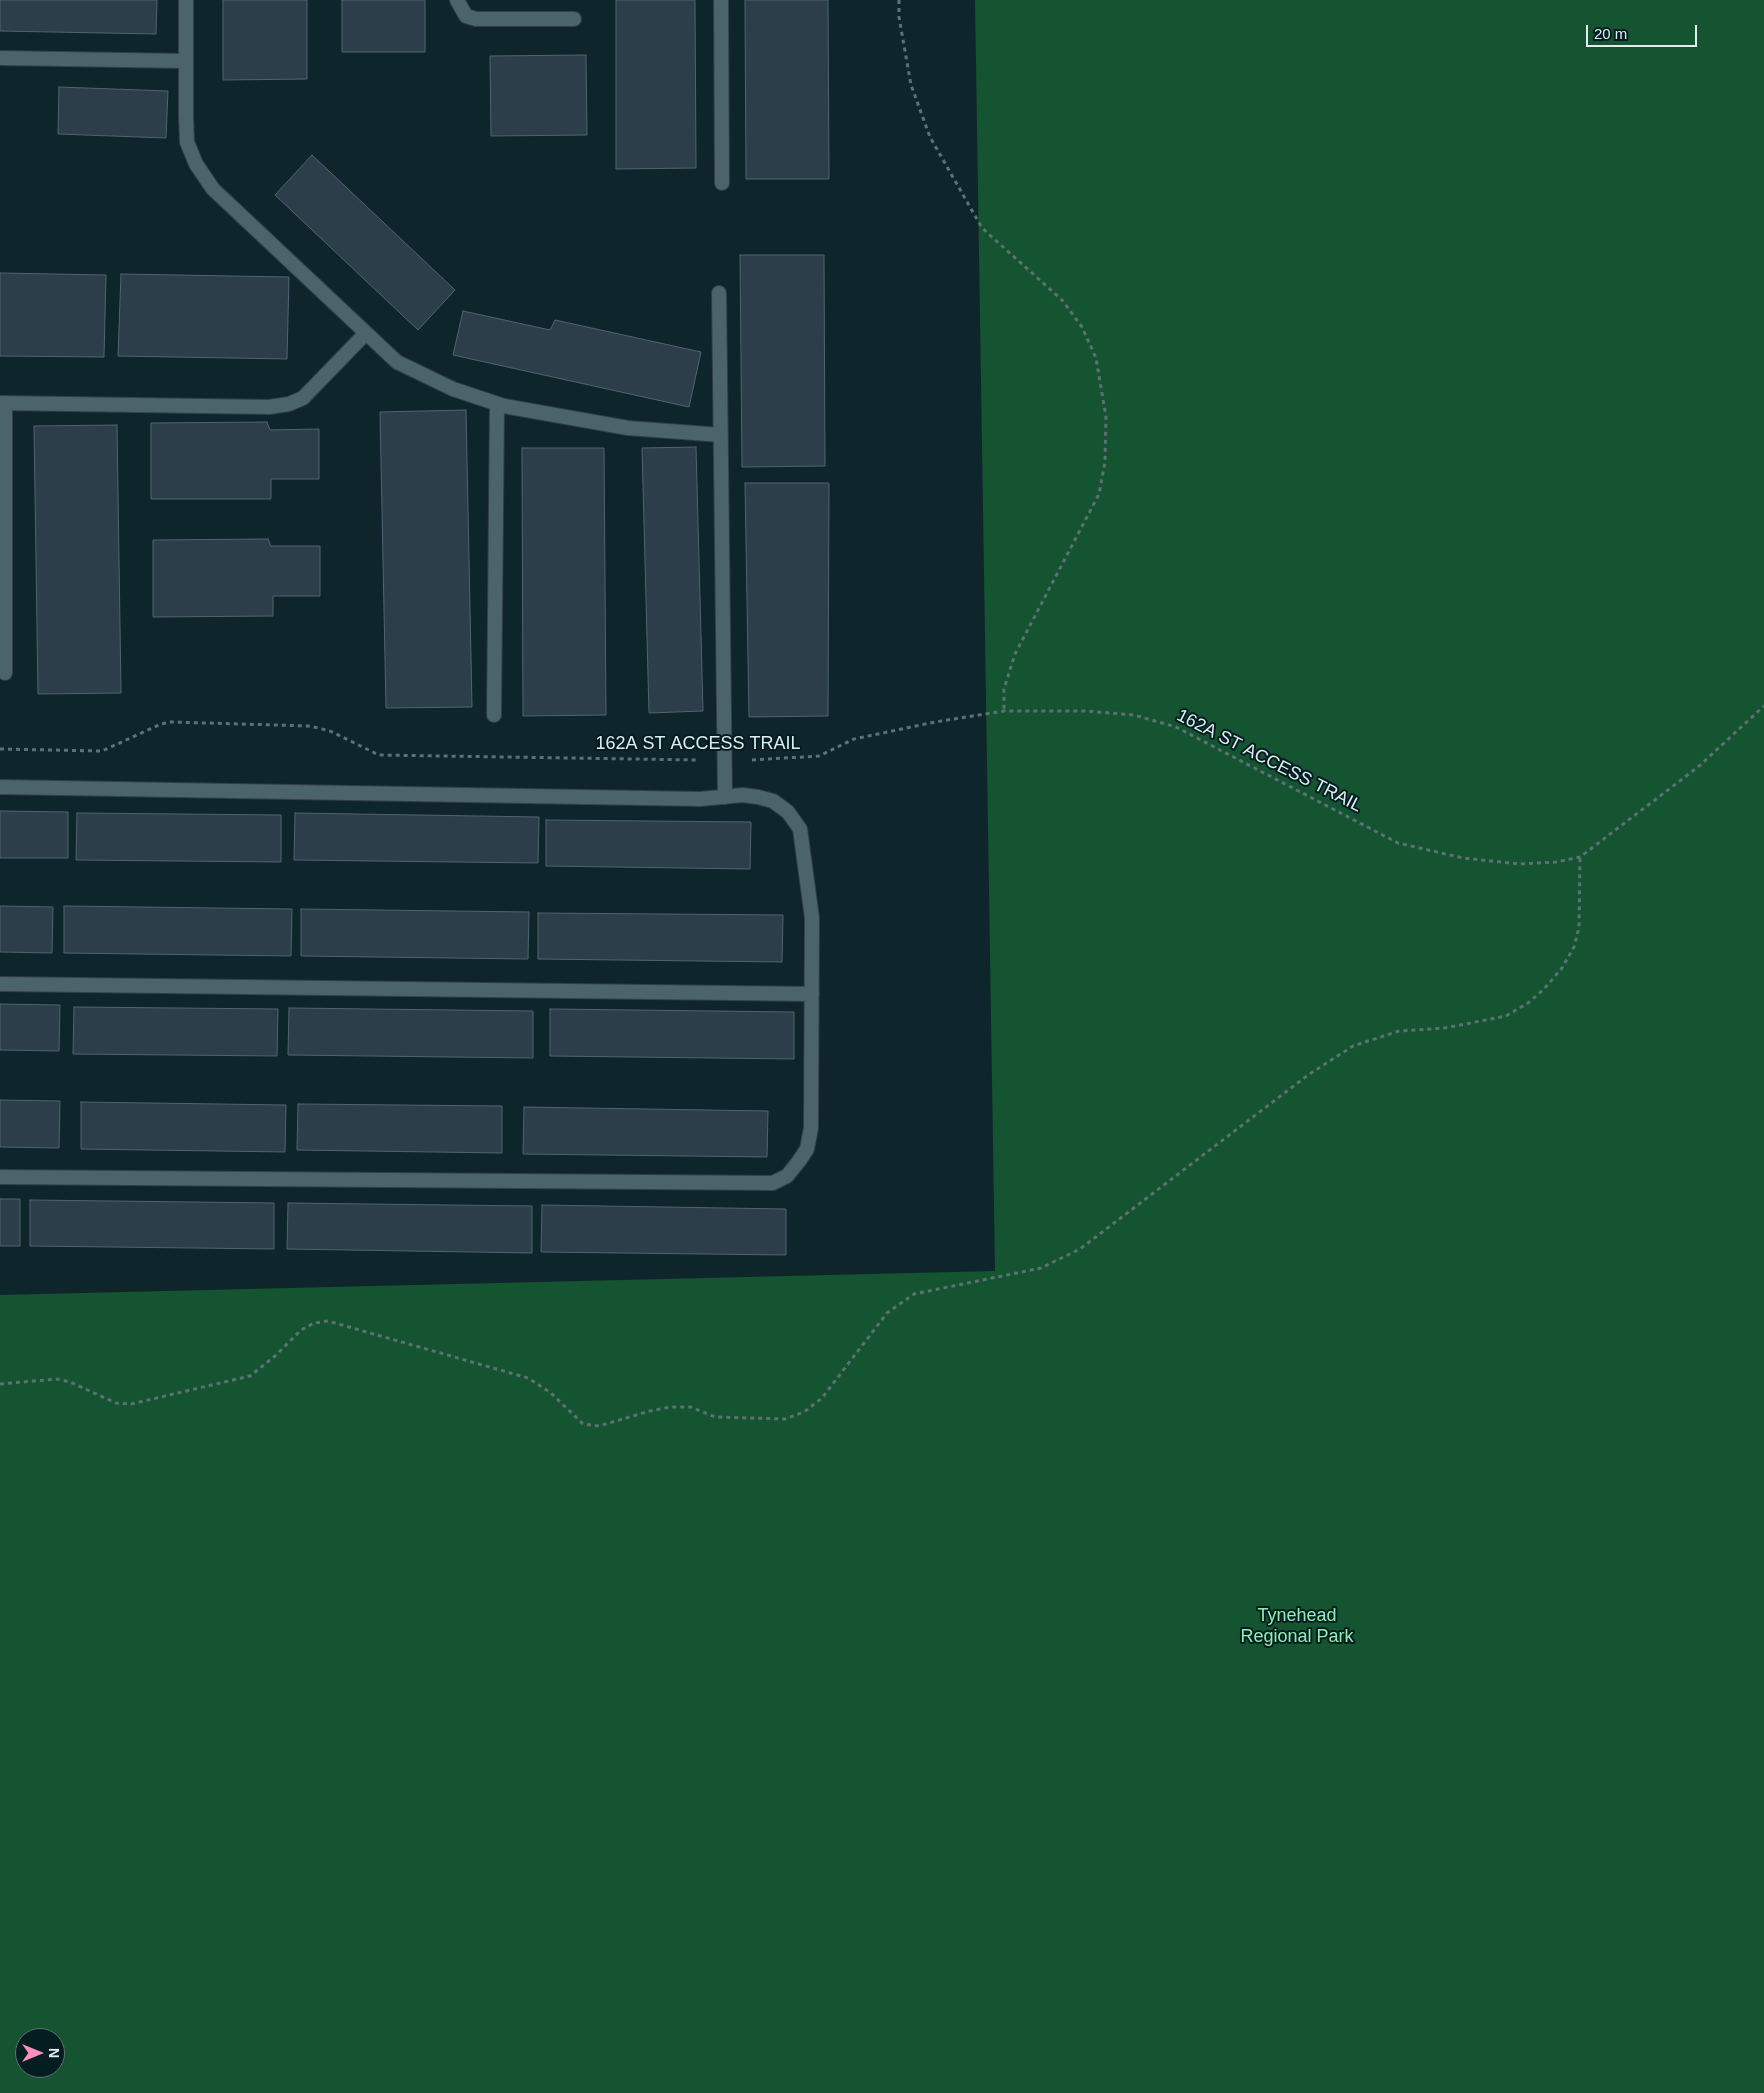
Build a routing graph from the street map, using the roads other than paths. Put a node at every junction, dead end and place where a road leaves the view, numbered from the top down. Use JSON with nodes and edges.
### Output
{"nodes":[{"id":1,"x":186,"y":0,"type":"edge"},
{"id":2,"x":457,"y":0,"type":"edge"},
{"id":3,"x":721,"y":0,"type":"edge"},
{"id":4,"x":574,"y":19,"type":"dead end"},
{"id":5,"x":0,"y":58,"type":"edge"},
{"id":6,"x":185,"y":61,"type":"junction"},
{"id":7,"x":722,"y":183,"type":"dead end"},
{"id":8,"x":719,"y":293,"type":"dead end"},
{"id":9,"x":366,"y":333,"type":"junction"},
{"id":10,"x":2,"y":403,"type":"edge"},
{"id":11,"x":497,"y":404,"type":"junction"},
{"id":12,"x":721,"y":435,"type":"junction"},
{"id":13,"x":5,"y":673,"type":"dead end"},
{"id":14,"x":494,"y":715,"type":"dead end"},
{"id":15,"x":0,"y":787,"type":"edge"},
{"id":16,"x":725,"y":797,"type":"junction"},
{"id":17,"x":0,"y":984,"type":"edge"},
{"id":18,"x":812,"y":994,"type":"junction"},
{"id":19,"x":0,"y":1177,"type":"edge"}],
"edges":[{"from":1,"to":6,"type":"lane"},
{"from":2,"to":4,"type":"lane"},
{"from":3,"to":7,"type":"lane"},
{"from":5,"to":6,"type":"lane"},
{"from":6,"to":9,"type":"lane"},
{"from":8,"to":12,"type":"lane"},
{"from":9,"to":10,"type":"lane"},
{"from":9,"to":11,"type":"lane"},
{"from":10,"to":13,"type":"lane"},
{"from":11,"to":12,"type":"lane"},
{"from":11,"to":14,"type":"lane"},
{"from":12,"to":16,"type":"lane"},
{"from":15,"to":16,"type":"lane"},
{"from":16,"to":18,"type":"lane"},
{"from":17,"to":18,"type":"lane"},
{"from":18,"to":19,"type":"lane"}]}
